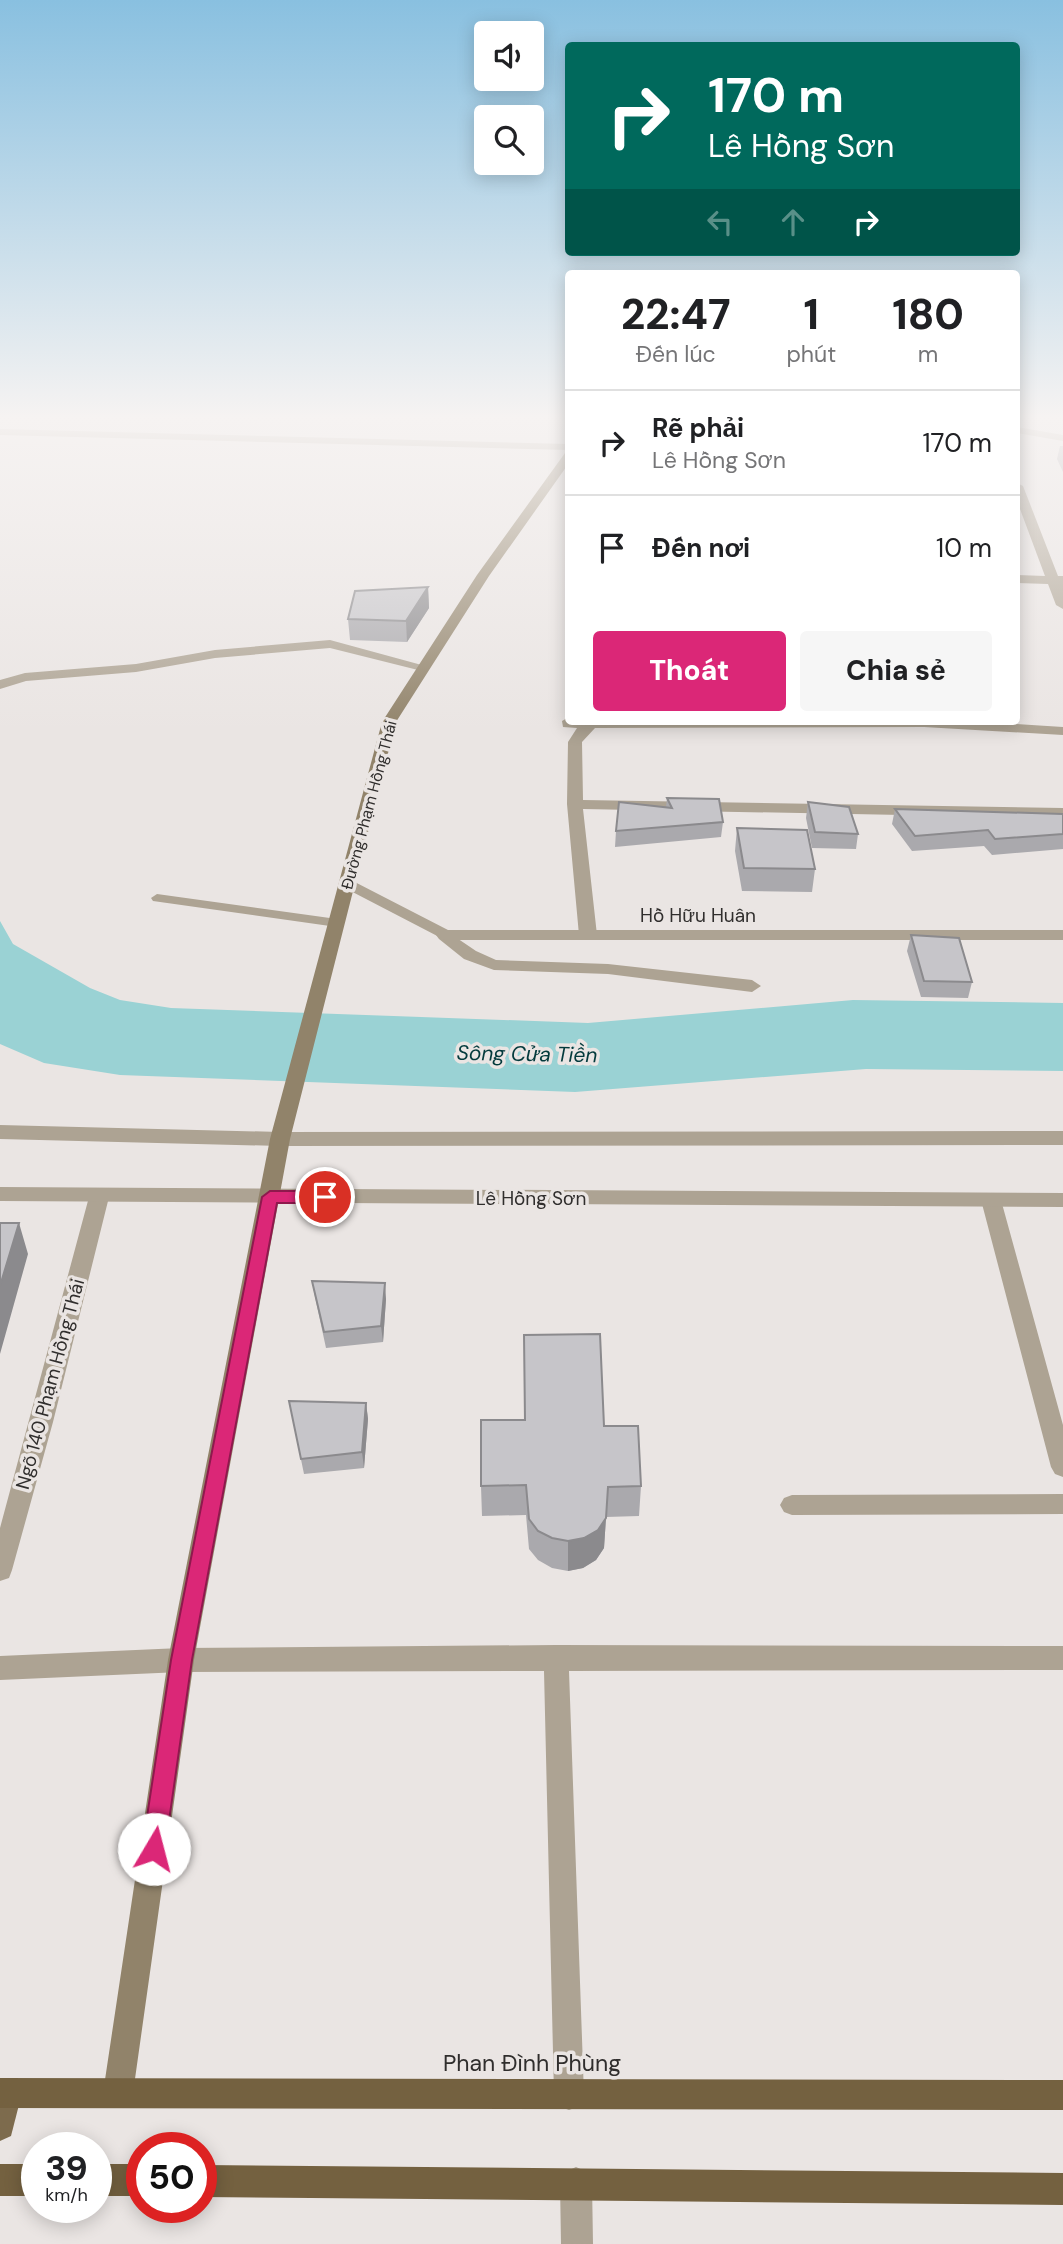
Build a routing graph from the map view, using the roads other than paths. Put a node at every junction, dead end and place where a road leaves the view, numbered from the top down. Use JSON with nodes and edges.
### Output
{"nodes":[{"id":1,"x":523,"y":522,"type":"edge"},
{"id":2,"x":1033,"y":522,"type":"edge"},
{"id":3,"x":1020,"y":579,"type":"edge"},
{"id":4,"x":1058,"y":580,"type":"edge"},
{"id":5,"x":1063,"y":605,"type":"edge"},
{"id":6,"x":422,"y":667,"type":"junction"},
{"id":7,"x":0,"y":685,"type":"edge"},
{"id":8,"x":590,"y":725,"type":"edge"},
{"id":9,"x":955,"y":725,"type":"edge"},
{"id":10,"x":1063,"y":732,"type":"edge"},
{"id":11,"x":576,"y":804,"type":"junction"},
{"id":12,"x":1063,"y":813,"type":"edge"},
{"id":13,"x":347,"y":883,"type":"junction"},
{"id":14,"x":157,"y":898,"type":"dead end"},
{"id":15,"x":337,"y":923,"type":"junction"},
{"id":16,"x":445,"y":935,"type":"junction"},
{"id":17,"x":587,"y":936,"type":"junction"},
{"id":18,"x":1063,"y":936,"type":"edge"},
{"id":19,"x":752,"y":986,"type":"dead end"},
{"id":20,"x":0,"y":1132,"type":"edge"},
{"id":21,"x":1063,"y":1138,"type":"edge"},
{"id":22,"x":280,"y":1139,"type":"junction"},
{"id":23,"x":0,"y":1194,"type":"edge"},
{"id":24,"x":99,"y":1197,"type":"junction"},
{"id":25,"x":270,"y":1197,"type":"junction"},
{"id":26,"x":991,"y":1200,"type":"junction"},
{"id":27,"x":1063,"y":1200,"type":"edge"},
{"id":28,"x":1063,"y":1466,"type":"edge"},
{"id":29,"x":1063,"y":1504,"type":"edge"},
{"id":30,"x":792,"y":1505,"type":"dead end"},
{"id":31,"x":0,"y":1570,"type":"edge"},
{"id":32,"x":556,"y":1657,"type":"junction"},
{"id":33,"x":1063,"y":1658,"type":"edge"},
{"id":34,"x":181,"y":1660,"type":"junction"},
{"id":35,"x":0,"y":1668,"type":"edge"},
{"id":36,"x":4,"y":2093,"type":"edge"},
{"id":37,"x":118,"y":2093,"type":"junction"},
{"id":38,"x":569,"y":2095,"type":"junction"},
{"id":39,"x":1063,"y":2095,"type":"edge"},
{"id":40,"x":0,"y":2125,"type":"edge"},
{"id":41,"x":0,"y":2180,"type":"edge"},
{"id":42,"x":21,"y":2180,"type":"edge"},
{"id":43,"x":217,"y":2181,"type":"edge"},
{"id":44,"x":576,"y":2183,"type":"junction"},
{"id":45,"x":1063,"y":2189,"type":"edge"},
{"id":46,"x":577,"y":2244,"type":"edge"}],
"edges":[{"from":1,"to":6,"type":"main road","name":"Đường Phạm Hồng Thái"},
{"from":2,"to":4,"type":"street"},
{"from":3,"to":4,"type":"street"},
{"from":4,"to":5,"type":"street"},
{"from":6,"to":7,"type":"street"},
{"from":6,"to":13,"type":"main road","name":"Đường Phạm Hồng Thái"},
{"from":8,"to":11,"type":"street"},
{"from":9,"to":10,"type":"street"},
{"from":11,"to":12,"type":"street"},
{"from":11,"to":17,"type":"street"},
{"from":13,"to":15,"type":"main road","name":"Đường Phạm Hồng Thái"},
{"from":13,"to":16,"type":"street","name":"Hồ Hữu Huân"},
{"from":14,"to":15,"type":"lane"},
{"from":15,"to":22,"type":"main road","name":"Đường Phạm Hồng Thái"},
{"from":16,"to":17,"type":"street","name":"Hồ Hữu Huân"},
{"from":16,"to":19,"type":"street"},
{"from":17,"to":18,"type":"street","name":"Hồ Hữu Huân"},
{"from":20,"to":22,"type":"street"},
{"from":21,"to":22,"type":"street"},
{"from":22,"to":25,"type":"main road"},
{"from":23,"to":24,"type":"street","name":"Lê Hồng Sơn"},
{"from":24,"to":25,"type":"street","name":"Lê Hồng Sơn"},
{"from":24,"to":31,"type":"street","name":"Ngõ 140 Phạm Hồng Thái"},
{"from":25,"to":26,"type":"street","name":"Lê Hồng Sơn"},
{"from":25,"to":34,"type":"main road"},
{"from":26,"to":27,"type":"street","name":"Lê Hồng Sơn"},
{"from":26,"to":28,"type":"street"},
{"from":29,"to":30,"type":"street"},
{"from":32,"to":33,"type":"street"},
{"from":32,"to":34,"type":"street"},
{"from":32,"to":38,"type":"street"},
{"from":34,"to":35,"type":"street"},
{"from":34,"to":37,"type":"main road"},
{"from":36,"to":37,"type":"highway","name":"Phan Đình Phùng"},
{"from":36,"to":40,"type":"main road"},
{"from":37,"to":38,"type":"highway","name":"Phan Đình Phùng"},
{"from":38,"to":39,"type":"highway","name":"Phan Đình Phùng"},
{"from":41,"to":42,"type":"highway"},
{"from":43,"to":44,"type":"highway"},
{"from":44,"to":45,"type":"highway"},
{"from":44,"to":46,"type":"street"}]}
